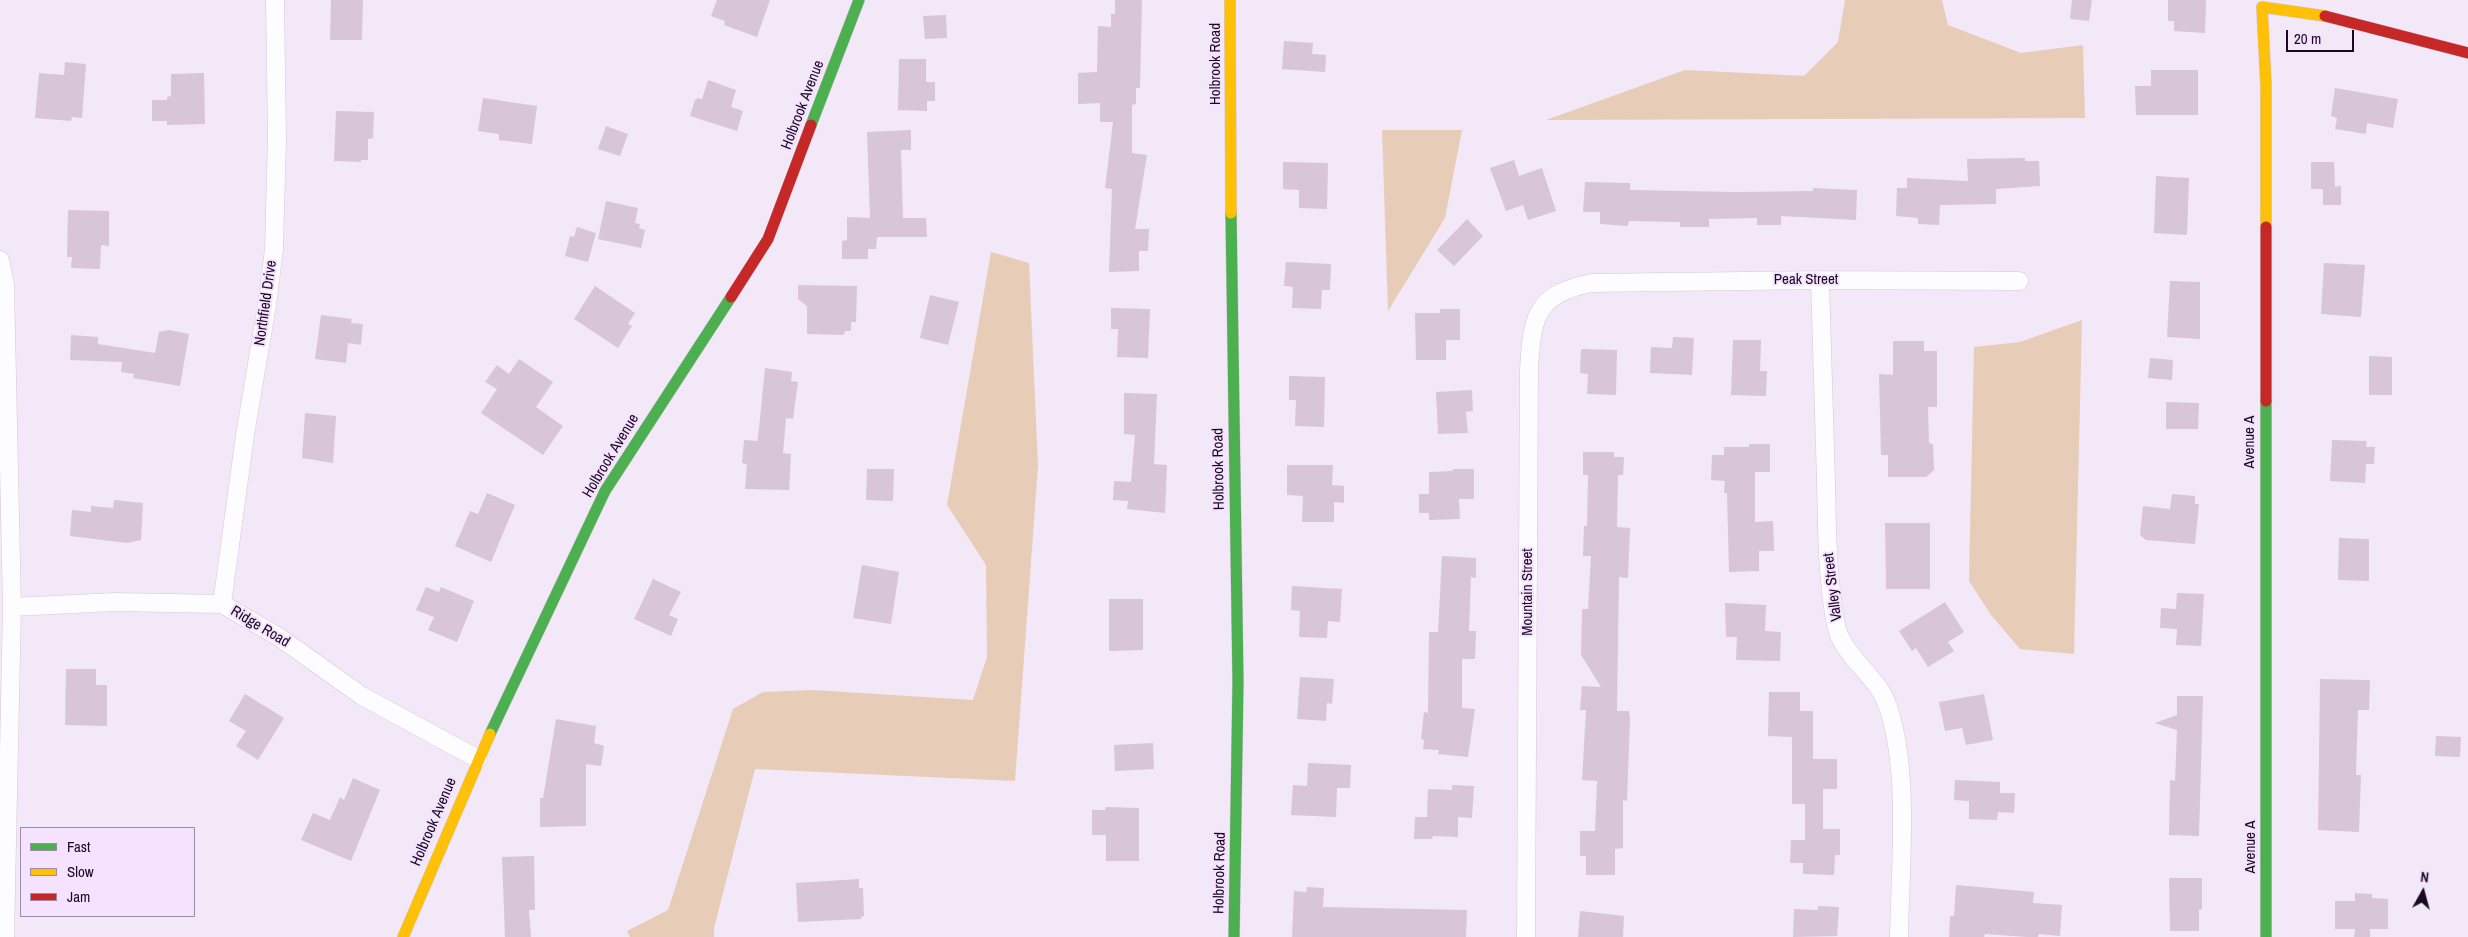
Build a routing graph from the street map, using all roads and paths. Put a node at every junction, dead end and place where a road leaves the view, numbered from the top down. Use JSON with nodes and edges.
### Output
{"nodes":[{"id":1,"x":275,"y":0,"type":"edge"},
{"id":2,"x":859,"y":0,"type":"edge"},
{"id":3,"x":1230,"y":0,"type":"edge"},
{"id":4,"x":2322,"y":8,"type":"edge"},
{"id":5,"x":2468,"y":53,"type":"edge"},
{"id":6,"x":0,"y":260,"type":"edge"},
{"id":7,"x":1820,"y":280,"type":"junction"},
{"id":8,"x":2019,"y":281,"type":"dead end"},
{"id":9,"x":1592,"y":283,"type":"joint"},
{"id":10,"x":222,"y":604,"type":"junction"},
{"id":11,"x":12,"y":607,"type":"junction"},
{"id":12,"x":478,"y":759,"type":"junction"},
{"id":13,"x":5,"y":937,"type":"edge"},
{"id":14,"x":403,"y":937,"type":"edge"},
{"id":15,"x":1234,"y":937,"type":"edge"},
{"id":16,"x":1526,"y":937,"type":"edge"},
{"id":17,"x":1899,"y":937,"type":"edge"},
{"id":18,"x":2266,"y":937,"type":"edge"}],
"edges":[{"from":1,"to":10,"type":"street","name":"Northfield Drive"},
{"from":2,"to":12,"type":"street","name":"Holbrook Avenue"},
{"from":3,"to":15,"type":"street","name":"Holbrook Road"},
{"from":4,"to":5,"type":"street"},
{"from":4,"to":18,"type":"street","name":"Avenue A"},
{"from":6,"to":11,"type":"street"},
{"from":7,"to":8,"type":"street","name":"Peak Street"},
{"from":7,"to":9,"type":"street","name":"Peak Street"},
{"from":7,"to":17,"type":"street","name":"Valley Street"},
{"from":9,"to":16,"type":"street","name":"Mountain Street"},
{"from":10,"to":11,"type":"street","name":"Ridge Road"},
{"from":10,"to":12,"type":"street","name":"Ridge Road"},
{"from":11,"to":13,"type":"street"},
{"from":12,"to":14,"type":"street","name":"Holbrook Avenue"}]}
